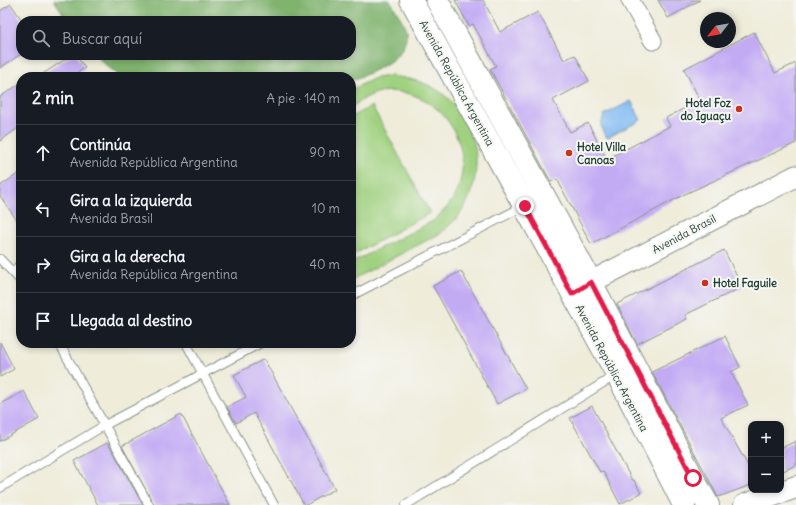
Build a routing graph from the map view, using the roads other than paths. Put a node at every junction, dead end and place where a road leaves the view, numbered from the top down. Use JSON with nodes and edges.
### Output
{"nodes":[{"id":1,"x":411,"y":0,"type":"edge"},
{"id":2,"x":437,"y":0,"type":"edge"},
{"id":3,"x":630,"y":0,"type":"edge"},
{"id":4,"x":653,"y":41,"type":"dead end"},
{"id":5,"x":796,"y":176,"type":"edge"},
{"id":6,"x":525,"y":206,"type":"junction"},
{"id":7,"x":0,"y":259,"type":"edge"},
{"id":8,"x":16,"y":270,"type":"edge"},
{"id":9,"x":14,"y":273,"type":"junction"},
{"id":10,"x":16,"y":275,"type":"edge"},
{"id":11,"x":591,"y":282,"type":"junction"},
{"id":12,"x":356,"y":293,"type":"edge"},
{"id":13,"x":572,"y":294,"type":"junction"},
{"id":14,"x":62,"y":348,"type":"edge"},
{"id":15,"x":189,"y":348,"type":"edge"},
{"id":16,"x":251,"y":348,"type":"edge"},
{"id":17,"x":202,"y":373,"type":"junction"},
{"id":18,"x":618,"y":374,"type":"junction"},
{"id":19,"x":105,"y":425,"type":"junction"},
{"id":20,"x":796,"y":487,"type":"edge"},
{"id":21,"x":0,"y":488,"type":"edge"},
{"id":22,"x":149,"y":505,"type":"edge"},
{"id":23,"x":274,"y":505,"type":"edge"},
{"id":24,"x":406,"y":505,"type":"edge"},
{"id":25,"x":684,"y":505,"type":"edge"},
{"id":26,"x":708,"y":505,"type":"edge"},
{"id":27,"x":745,"y":505,"type":"edge"}],
"edges":[{"from":1,"to":6,"type":"main road","name":"Avenida República Argentina"},
{"from":2,"to":11,"type":"main road","name":"Avenida República Argentina"},
{"from":3,"to":4,"type":"street"},
{"from":5,"to":11,"type":"street","name":"Avenida Brasil"},
{"from":6,"to":12,"type":"lane"},
{"from":6,"to":13,"type":"main road","name":"Avenida República Argentina"},
{"from":7,"to":9,"type":"lane"},
{"from":8,"to":9,"type":"lane"},
{"from":9,"to":10,"type":"lane"},
{"from":11,"to":13,"type":"street","name":"Avenida Brasil"},
{"from":11,"to":26,"type":"main road","name":"Avenida República Argentina"},
{"from":13,"to":18,"type":"main road","name":"Avenida República Argentina"},
{"from":14,"to":19,"type":"lane"},
{"from":15,"to":17,"type":"lane"},
{"from":16,"to":17,"type":"lane"},
{"from":17,"to":19,"type":"lane"},
{"from":17,"to":23,"type":"lane"},
{"from":18,"to":24,"type":"lane"},
{"from":18,"to":25,"type":"main road","name":"Avenida República Argentina"},
{"from":19,"to":21,"type":"lane"},
{"from":19,"to":22,"type":"lane"},
{"from":20,"to":27,"type":"main road"}]}
